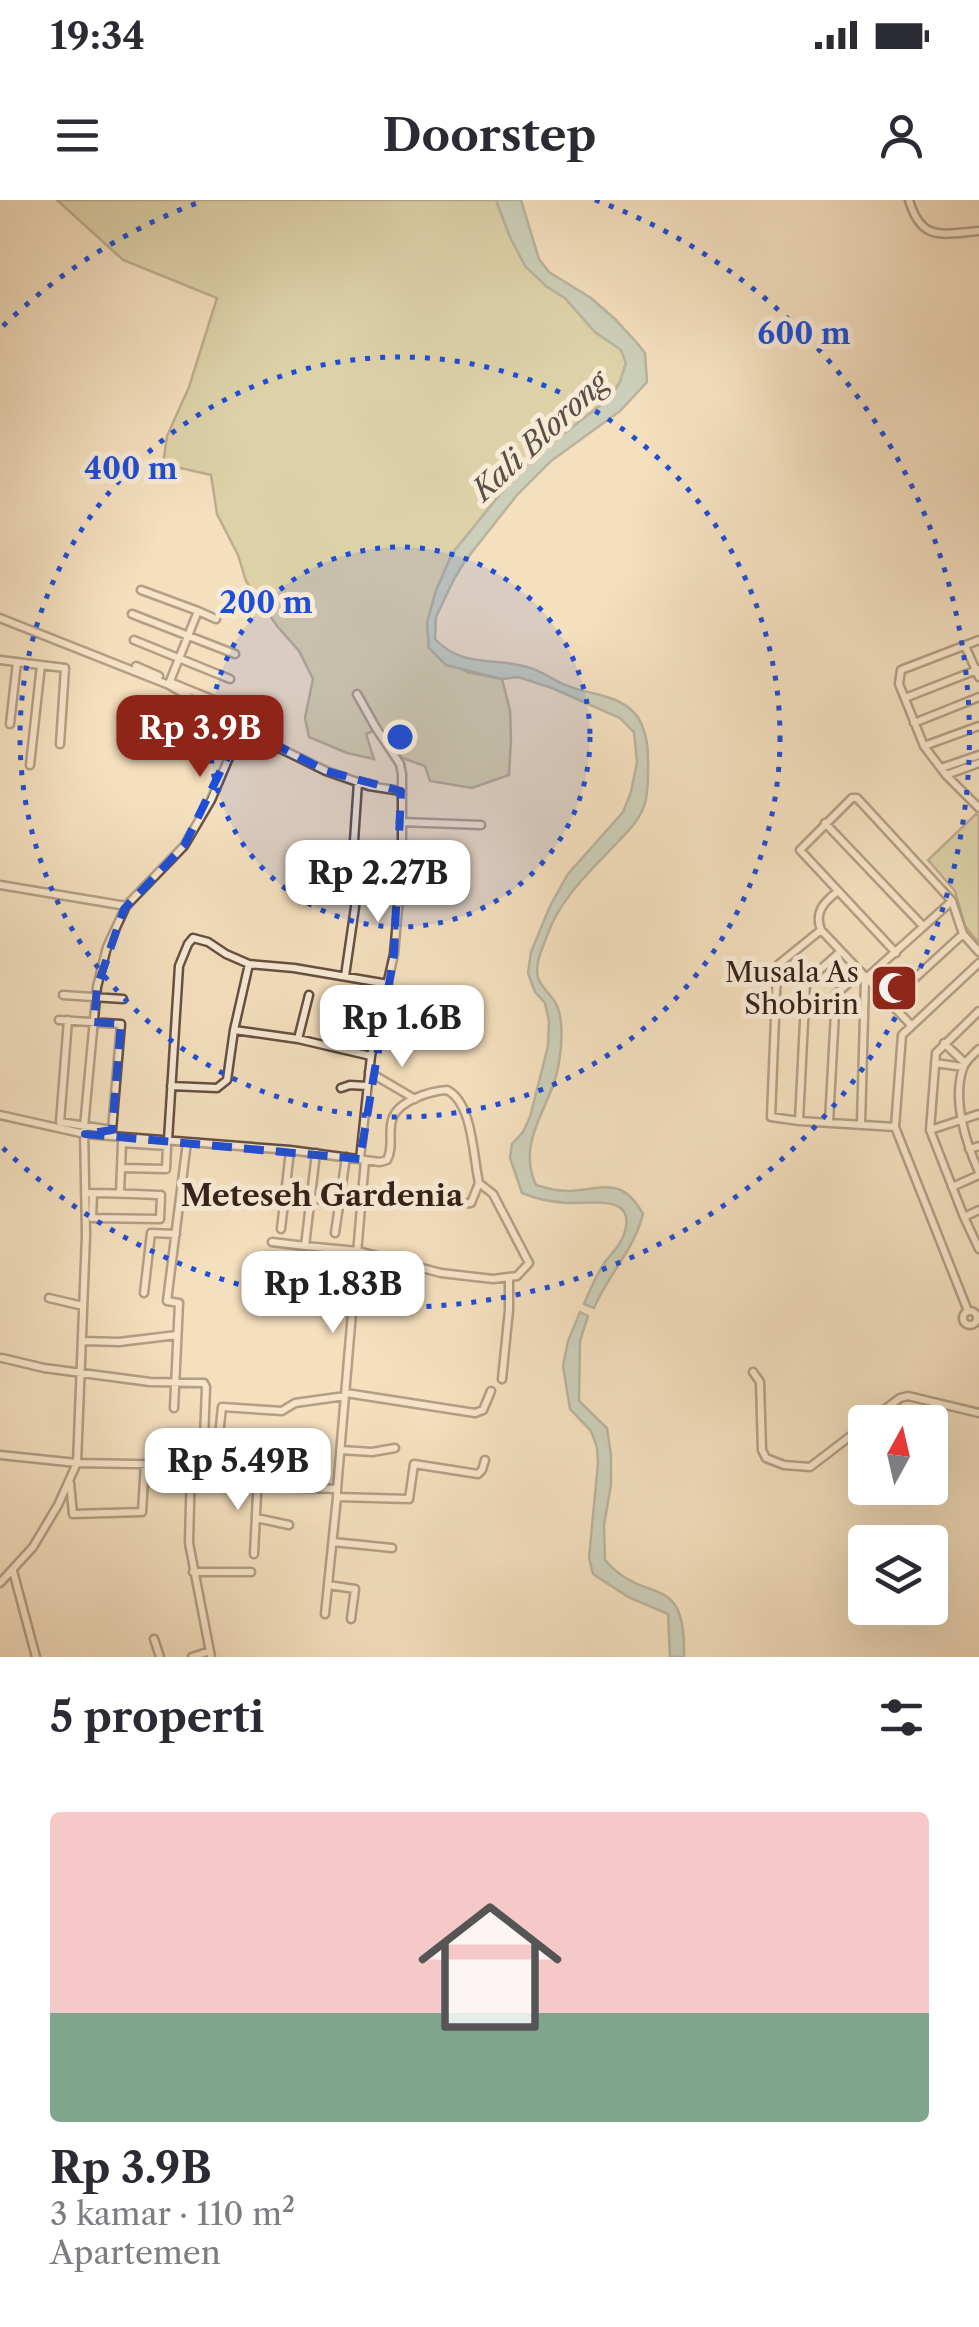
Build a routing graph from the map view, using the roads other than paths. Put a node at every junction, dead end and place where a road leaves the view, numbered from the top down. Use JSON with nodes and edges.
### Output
{"nodes":[{"id":1,"x":908,"y":200,"type":"edge"},
{"id":2,"x":979,"y":230,"type":"edge"},
{"id":3,"x":141,"y":590,"type":"dead end"},
{"id":4,"x":198,"y":612,"type":"junction"},
{"id":5,"x":132,"y":614,"type":"dead end"},
{"id":6,"x":0,"y":618,"type":"edge"},
{"id":7,"x":216,"y":619,"type":"dead end"},
{"id":8,"x":188,"y":635,"type":"junction"},
{"id":9,"x":134,"y":640,"type":"dead end"},
{"id":10,"x":979,"y":640,"type":"edge"},
{"id":11,"x":966,"y":646,"type":"junction"},
{"id":12,"x":235,"y":654,"type":"dead end"},
{"id":13,"x":179,"y":658,"type":"junction"},
{"id":14,"x":0,"y":660,"type":"edge"},
{"id":15,"x":18,"y":662,"type":"junction"},
{"id":16,"x":41,"y":665,"type":"junction"},
{"id":17,"x":136,"y":666,"type":"dead end"},
{"id":18,"x":978,"y":672,"type":"edge"},
{"id":19,"x":230,"y":679,"type":"dead end"},
{"id":20,"x":170,"y":682,"type":"junction"},
{"id":21,"x":357,"y":694,"type":"dead end"},
{"id":22,"x":905,"y":698,"type":"junction"},
{"id":23,"x":979,"y":698,"type":"edge"},
{"id":24,"x":224,"y":717,"type":"junction"},
{"id":25,"x":914,"y":723,"type":"junction"},
{"id":26,"x":10,"y":724,"type":"dead end"},
{"id":27,"x":979,"y":726,"type":"edge"},
{"id":28,"x":242,"y":728,"type":"junction"},
{"id":29,"x":60,"y":744,"type":"dead end"},
{"id":30,"x":924,"y":746,"type":"junction"},
{"id":31,"x":979,"y":754,"type":"edge"},
{"id":32,"x":979,"y":763,"type":"edge"},
{"id":33,"x":30,"y":765,"type":"dead end"},
{"id":34,"x":944,"y":771,"type":"junction"},
{"id":35,"x":358,"y":782,"type":"junction"},
{"id":36,"x":401,"y":791,"type":"junction"},
{"id":37,"x":978,"y":804,"type":"edge"},
{"id":38,"x":401,"y":822,"type":"junction"},
{"id":39,"x":825,"y":823,"type":"junction"},
{"id":40,"x":481,"y":825,"type":"dead end"},
{"id":41,"x":0,"y":885,"type":"edge"},
{"id":42,"x":838,"y":891,"type":"junction"},
{"id":43,"x":952,"y":901,"type":"junction"},
{"id":44,"x":126,"y":906,"type":"junction"},
{"id":45,"x":923,"y":926,"type":"junction"},
{"id":46,"x":821,"y":930,"type":"junction"},
{"id":47,"x":963,"y":934,"type":"junction"},
{"id":48,"x":840,"y":952,"type":"junction"},
{"id":49,"x":979,"y":952,"type":"edge"},
{"id":50,"x":896,"y":953,"type":"junction"},
{"id":51,"x":979,"y":963,"type":"edge"},
{"id":52,"x":249,"y":964,"type":"junction"},
{"id":53,"x":345,"y":976,"type":"junction"},
{"id":54,"x":863,"y":976,"type":"junction"},
{"id":55,"x":388,"y":984,"type":"junction"},
{"id":56,"x":63,"y":995,"type":"dead end"},
{"id":57,"x":309,"y":995,"type":"dead end"},
{"id":58,"x":96,"y":998,"type":"junction"},
{"id":59,"x":122,"y":999,"type":"dead end"},
{"id":60,"x":889,"y":1002,"type":"junction"},
{"id":61,"x":774,"y":1006,"type":"junction"},
{"id":62,"x":805,"y":1008,"type":"junction"},
{"id":63,"x":834,"y":1010,"type":"junction"},
{"id":64,"x":979,"y":1011,"type":"edge"},
{"id":65,"x":94,"y":1022,"type":"junction"},
{"id":66,"x":911,"y":1025,"type":"junction"},
{"id":67,"x":234,"y":1030,"type":"junction"},
{"id":68,"x":298,"y":1039,"type":"junction"},
{"id":69,"x":944,"y":1043,"type":"junction"},
{"id":70,"x":979,"y":1049,"type":"edge"},
{"id":71,"x":372,"y":1056,"type":"junction"},
{"id":72,"x":935,"y":1063,"type":"junction"},
{"id":73,"x":964,"y":1065,"type":"junction"},
{"id":74,"x":369,"y":1072,"type":"junction"},
{"id":75,"x":171,"y":1086,"type":"junction"},
{"id":76,"x":367,"y":1086,"type":"junction"},
{"id":77,"x":341,"y":1088,"type":"dead end"},
{"id":78,"x":415,"y":1099,"type":"junction"},
{"id":79,"x":979,"y":1114,"type":"edge"},
{"id":80,"x":0,"y":1115,"type":"edge"},
{"id":81,"x":961,"y":1120,"type":"junction"},
{"id":82,"x":799,"y":1121,"type":"junction"},
{"id":83,"x":829,"y":1122,"type":"junction"},
{"id":84,"x":861,"y":1124,"type":"junction"},
{"id":85,"x":895,"y":1127,"type":"junction"},
{"id":86,"x":85,"y":1130,"type":"junction"},
{"id":87,"x":930,"y":1130,"type":"junction"},
{"id":88,"x":168,"y":1140,"type":"junction"},
{"id":89,"x":187,"y":1142,"type":"junction"},
{"id":90,"x":979,"y":1146,"type":"edge"},
{"id":91,"x":969,"y":1149,"type":"junction"},
{"id":92,"x":290,"y":1150,"type":"junction"},
{"id":93,"x":316,"y":1152,"type":"junction"},
{"id":94,"x":346,"y":1157,"type":"junction"},
{"id":95,"x":362,"y":1159,"type":"junction"},
{"id":96,"x":121,"y":1168,"type":"junction"},
{"id":97,"x":979,"y":1174,"type":"edge"},
{"id":98,"x":479,"y":1182,"type":"junction"},
{"id":99,"x":952,"y":1186,"type":"junction"},
{"id":100,"x":89,"y":1193,"type":"junction"},
{"id":101,"x":120,"y":1193,"type":"junction"},
{"id":102,"x":285,"y":1196,"type":"junction"},
{"id":103,"x":312,"y":1198,"type":"junction"},
{"id":104,"x":341,"y":1202,"type":"junction"},
{"id":105,"x":455,"y":1204,"type":"dead end"},
{"id":106,"x":979,"y":1210,"type":"edge"},
{"id":107,"x":964,"y":1217,"type":"junction"},
{"id":108,"x":281,"y":1229,"type":"dead end"},
{"id":109,"x":336,"y":1233,"type":"dead end"},
{"id":110,"x":176,"y":1234,"type":"junction"},
{"id":111,"x":272,"y":1242,"type":"dead end"},
{"id":112,"x":306,"y":1246,"type":"junction"},
{"id":113,"x":979,"y":1249,"type":"edge"},
{"id":114,"x":358,"y":1251,"type":"junction"},
{"id":115,"x":509,"y":1278,"type":"junction"},
{"id":116,"x":144,"y":1293,"type":"dead end"},
{"id":117,"x":49,"y":1298,"type":"dead end"},
{"id":118,"x":83,"y":1306,"type":"junction"},
{"id":119,"x":968,"y":1311,"type":"junction"},
{"id":120,"x":978,"y":1314,"type":"edge"},
{"id":121,"x":177,"y":1336,"type":"junction"},
{"id":122,"x":82,"y":1341,"type":"junction"},
{"id":123,"x":2,"y":1358,"type":"edge"},
{"id":124,"x":753,"y":1372,"type":"dead end"},
{"id":125,"x":82,"y":1373,"type":"junction"},
{"id":126,"x":502,"y":1379,"type":"dead end"},
{"id":127,"x":176,"y":1384,"type":"junction"},
{"id":128,"x":491,"y":1391,"type":"dead end"},
{"id":129,"x":346,"y":1395,"type":"junction"},
{"id":130,"x":891,"y":1405,"type":"edge"},
{"id":131,"x":946,"y":1405,"type":"edge"},
{"id":132,"x":948,"y":1406,"type":"edge"},
{"id":133,"x":174,"y":1408,"type":"dead end"},
{"id":134,"x":979,"y":1413,"type":"edge"},
{"id":135,"x":848,"y":1438,"type":"edge"},
{"id":136,"x":394,"y":1448,"type":"dead end"},
{"id":137,"x":340,"y":1450,"type":"junction"},
{"id":138,"x":0,"y":1455,"type":"edge"},
{"id":139,"x":485,"y":1460,"type":"dead end"},
{"id":140,"x":76,"y":1463,"type":"junction"},
{"id":141,"x":144,"y":1464,"type":"junction"},
{"id":142,"x":191,"y":1464,"type":"junction"},
{"id":143,"x":203,"y":1464,"type":"junction"},
{"id":144,"x":216,"y":1464,"type":"junction"},
{"id":145,"x":258,"y":1474,"type":"junction"},
{"id":146,"x":70,"y":1478,"type":"junction"},
{"id":147,"x":337,"y":1493,"type":"junction"},
{"id":148,"x":256,"y":1518,"type":"junction"},
{"id":149,"x":289,"y":1524,"type":"dead end"},
{"id":150,"x":334,"y":1542,"type":"junction"},
{"id":151,"x":392,"y":1548,"type":"dead end"},
{"id":152,"x":254,"y":1554,"type":"dead end"},
{"id":153,"x":13,"y":1571,"type":"junction"},
{"id":154,"x":193,"y":1572,"type":"junction"},
{"id":155,"x":251,"y":1572,"type":"dead end"},
{"id":156,"x":0,"y":1583,"type":"edge"},
{"id":157,"x":328,"y":1585,"type":"junction"},
{"id":158,"x":324,"y":1614,"type":"dead end"},
{"id":159,"x":351,"y":1618,"type":"dead end"},
{"id":160,"x":154,"y":1638,"type":"dead end"},
{"id":161,"x":211,"y":1654,"type":"edge"},
{"id":162,"x":36,"y":1657,"type":"edge"},
{"id":163,"x":160,"y":1657,"type":"edge"},
{"id":164,"x":192,"y":1657,"type":"edge"}],
"edges":[{"from":1,"to":2,"type":"street"},
{"from":3,"to":4,"type":"street"},
{"from":4,"to":7,"type":"street"},
{"from":4,"to":8,"type":"street"},
{"from":5,"to":8,"type":"street"},
{"from":6,"to":24,"type":"street"},
{"from":8,"to":12,"type":"street"},
{"from":8,"to":13,"type":"street"},
{"from":9,"to":13,"type":"street"},
{"from":10,"to":11,"type":"street"},
{"from":11,"to":18,"type":"street"},
{"from":11,"to":22,"type":"street"},
{"from":13,"to":19,"type":"street"},
{"from":13,"to":20,"type":"street"},
{"from":14,"to":15,"type":"street"},
{"from":15,"to":16,"type":"street"},
{"from":15,"to":26,"type":"street"},
{"from":16,"to":29,"type":"street"},
{"from":16,"to":33,"type":"street"},
{"from":17,"to":20,"type":"street"},
{"from":18,"to":22,"type":"street"},
{"from":20,"to":24,"type":"street"},
{"from":21,"to":36,"type":"street"},
{"from":22,"to":25,"type":"street"},
{"from":23,"to":25,"type":"street"},
{"from":24,"to":28,"type":"street"},
{"from":25,"to":30,"type":"street"},
{"from":27,"to":30,"type":"street"},
{"from":28,"to":35,"type":"street"},
{"from":28,"to":44,"type":"street"},
{"from":30,"to":34,"type":"street"},
{"from":31,"to":34,"type":"street"},
{"from":32,"to":34,"type":"street"},
{"from":34,"to":37,"type":"street"},
{"from":35,"to":36,"type":"street"},
{"from":35,"to":53,"type":"street"},
{"from":36,"to":38,"type":"street"},
{"from":38,"to":40,"type":"street"},
{"from":38,"to":55,"type":"street"},
{"from":39,"to":42,"type":"street"},
{"from":39,"to":43,"type":"street"},
{"from":39,"to":45,"type":"street"},
{"from":41,"to":44,"type":"street"},
{"from":42,"to":46,"type":"street"},
{"from":42,"to":50,"type":"street"},
{"from":43,"to":45,"type":"street"},
{"from":43,"to":47,"type":"street"},
{"from":44,"to":58,"type":"street"},
{"from":45,"to":50,"type":"street"},
{"from":46,"to":48,"type":"street"},
{"from":46,"to":61,"type":"street"},
{"from":47,"to":49,"type":"street"},
{"from":47,"to":60,"type":"street"},
{"from":48,"to":54,"type":"street"},
{"from":48,"to":62,"type":"street"},
{"from":50,"to":54,"type":"street"},
{"from":51,"to":66,"type":"street"},
{"from":52,"to":53,"type":"street"},
{"from":52,"to":67,"type":"street"},
{"from":52,"to":75,"type":"street"},
{"from":53,"to":55,"type":"street"},
{"from":54,"to":60,"type":"street"},
{"from":54,"to":63,"type":"street"},
{"from":54,"to":84,"type":"street"},
{"from":55,"to":71,"type":"street"},
{"from":56,"to":58,"type":"street"},
{"from":57,"to":68,"type":"street"},
{"from":58,"to":59,"type":"street"},
{"from":58,"to":65,"type":"street"},
{"from":60,"to":66,"type":"street"},
{"from":61,"to":62,"type":"street"},
{"from":61,"to":82,"type":"street"},
{"from":62,"to":63,"type":"street"},
{"from":62,"to":82,"type":"street"},
{"from":63,"to":83,"type":"street"},
{"from":64,"to":69,"type":"street"},
{"from":65,"to":86,"type":"street"},
{"from":65,"to":86,"type":"street"},
{"from":65,"to":86,"type":"street"},
{"from":66,"to":85,"type":"street"},
{"from":67,"to":68,"type":"street"},
{"from":67,"to":75,"type":"street"},
{"from":68,"to":71,"type":"street"},
{"from":69,"to":72,"type":"street"},
{"from":69,"to":73,"type":"street"},
{"from":70,"to":73,"type":"street"},
{"from":71,"to":74,"type":"street"},
{"from":72,"to":73,"type":"street"},
{"from":72,"to":87,"type":"street"},
{"from":73,"to":81,"type":"street"},
{"from":74,"to":76,"type":"street"},
{"from":74,"to":78,"type":"street"},
{"from":75,"to":88,"type":"street"},
{"from":76,"to":77,"type":"street"},
{"from":76,"to":95,"type":"street"},
{"from":78,"to":95,"type":"street"},
{"from":78,"to":98,"type":"street"},
{"from":79,"to":81,"type":"street"},
{"from":80,"to":86,"type":"street"},
{"from":81,"to":87,"type":"street"},
{"from":81,"to":91,"type":"street"},
{"from":82,"to":83,"type":"street"},
{"from":83,"to":84,"type":"street"},
{"from":84,"to":85,"type":"street"},
{"from":85,"to":119,"type":"street"},
{"from":86,"to":88,"type":"street"},
{"from":86,"to":100,"type":"street"},
{"from":87,"to":99,"type":"street"},
{"from":88,"to":89,"type":"street"},
{"from":89,"to":92,"type":"street"},
{"from":89,"to":110,"type":"street"},
{"from":90,"to":91,"type":"street"},
{"from":91,"to":97,"type":"street"},
{"from":92,"to":93,"type":"street"},
{"from":92,"to":102,"type":"street"},
{"from":93,"to":94,"type":"street"},
{"from":93,"to":103,"type":"street"},
{"from":94,"to":95,"type":"street"},
{"from":94,"to":104,"type":"street"},
{"from":95,"to":114,"type":"street"},
{"from":96,"to":96,"type":"street"},
{"from":96,"to":101,"type":"street"},
{"from":97,"to":99,"type":"street"},
{"from":98,"to":105,"type":"street"},
{"from":98,"to":115,"type":"street"},
{"from":99,"to":107,"type":"street"},
{"from":100,"to":101,"type":"street"},
{"from":100,"to":101,"type":"street"},
{"from":100,"to":118,"type":"street"},
{"from":102,"to":103,"type":"street"},
{"from":102,"to":108,"type":"street"},
{"from":103,"to":104,"type":"street"},
{"from":103,"to":112,"type":"street"},
{"from":104,"to":109,"type":"street"},
{"from":106,"to":107,"type":"street"},
{"from":107,"to":113,"type":"street"},
{"from":110,"to":116,"type":"street"},
{"from":110,"to":121,"type":"street"},
{"from":111,"to":112,"type":"street"},
{"from":112,"to":114,"type":"street"},
{"from":114,"to":115,"type":"street"},
{"from":114,"to":129,"type":"street"},
{"from":115,"to":126,"type":"street"},
{"from":117,"to":118,"type":"street"},
{"from":118,"to":122,"type":"street"},
{"from":119,"to":120,"type":"street"},
{"from":119,"to":120,"type":"street"},
{"from":121,"to":122,"type":"street"},
{"from":121,"to":127,"type":"street"},
{"from":122,"to":125,"type":"street"},
{"from":123,"to":125,"type":"street"},
{"from":124,"to":135,"type":"street"},
{"from":125,"to":127,"type":"street"},
{"from":125,"to":140,"type":"street"},
{"from":127,"to":133,"type":"street"},
{"from":127,"to":143,"type":"street"},
{"from":128,"to":129,"type":"street"},
{"from":129,"to":137,"type":"street"},
{"from":129,"to":144,"type":"street"},
{"from":130,"to":131,"type":"street"},
{"from":132,"to":134,"type":"street"},
{"from":136,"to":137,"type":"street"},
{"from":137,"to":147,"type":"street"},
{"from":138,"to":140,"type":"street"},
{"from":139,"to":147,"type":"street"},
{"from":140,"to":141,"type":"street"},
{"from":140,"to":146,"type":"street"},
{"from":141,"to":142,"type":"street"},
{"from":141,"to":146,"type":"street"},
{"from":142,"to":143,"type":"street"},
{"from":142,"to":154,"type":"street"},
{"from":143,"to":144,"type":"street"},
{"from":144,"to":145,"type":"street"},
{"from":145,"to":147,"type":"street"},
{"from":145,"to":148,"type":"street"},
{"from":146,"to":153,"type":"street"},
{"from":147,"to":150,"type":"street"},
{"from":148,"to":149,"type":"street"},
{"from":148,"to":152,"type":"street"},
{"from":150,"to":151,"type":"street"},
{"from":150,"to":157,"type":"street"},
{"from":153,"to":156,"type":"street"},
{"from":153,"to":162,"type":"street"},
{"from":154,"to":155,"type":"street"},
{"from":154,"to":161,"type":"street"},
{"from":157,"to":158,"type":"street"},
{"from":157,"to":159,"type":"street"},
{"from":160,"to":163,"type":"street"},
{"from":161,"to":164,"type":"street"}]}
